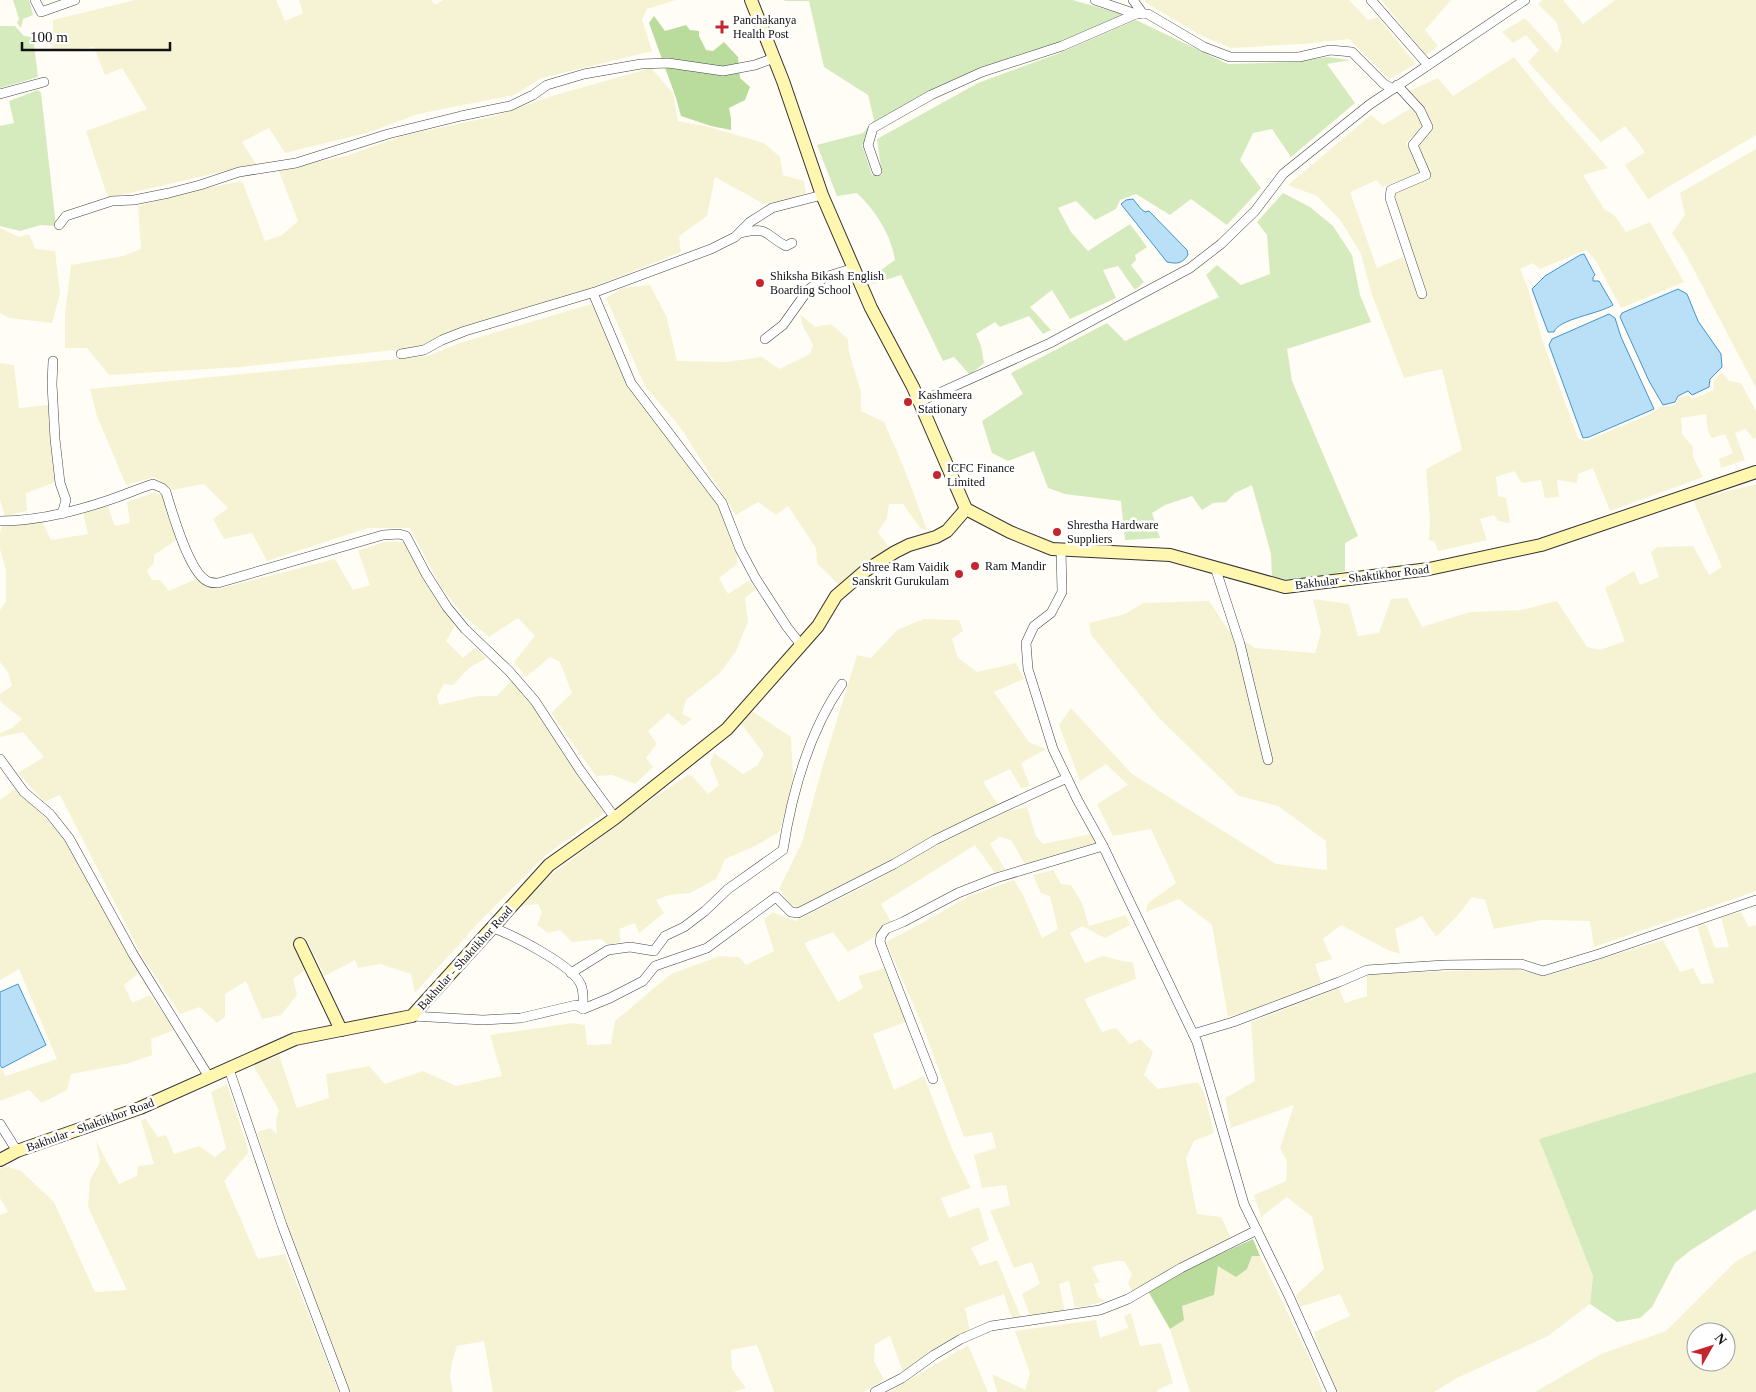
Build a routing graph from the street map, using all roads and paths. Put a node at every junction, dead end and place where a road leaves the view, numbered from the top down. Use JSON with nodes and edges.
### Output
{"nodes":[{"id":1,"x":35,"y":0,"type":"edge"},
{"id":2,"x":74,"y":0,"type":"edge"},
{"id":3,"x":751,"y":0,"type":"edge"},
{"id":4,"x":1095,"y":0,"type":"edge"},
{"id":5,"x":1133,"y":0,"type":"edge"},
{"id":6,"x":1370,"y":0,"type":"edge"},
{"id":7,"x":1526,"y":0,"type":"edge"},
{"id":8,"x":1140,"y":14,"type":"junction"},
{"id":9,"x":774,"y":58,"type":"junction"},
{"id":10,"x":1428,"y":65,"type":"junction"},
{"id":11,"x":44,"y":82,"type":"dead end"},
{"id":12,"x":1395,"y":87,"type":"junction"},
{"id":13,"x":0,"y":94,"type":"edge"},
{"id":14,"x":877,"y":171,"type":"dead end"},
{"id":15,"x":822,"y":195,"type":"junction"},
{"id":16,"x":59,"y":225,"type":"dead end"},
{"id":17,"x":738,"y":234,"type":"junction"},
{"id":18,"x":792,"y":243,"type":"dead end"},
{"id":19,"x":854,"y":268,"type":"junction"},
{"id":20,"x":593,"y":293,"type":"junction"},
{"id":21,"x":1422,"y":294,"type":"dead end"},
{"id":22,"x":765,"y":339,"type":"dead end"},
{"id":23,"x":401,"y":354,"type":"dead end"},
{"id":24,"x":53,"y":361,"type":"dead end"},
{"id":25,"x":919,"y":402,"type":"junction"},
{"id":26,"x":1756,"y":472,"type":"edge"},
{"id":27,"x":966,"y":510,"type":"junction"},
{"id":28,"x":62,"y":514,"type":"junction"},
{"id":29,"x":0,"y":521,"type":"edge"},
{"id":30,"x":1061,"y":549,"type":"junction"},
{"id":31,"x":1214,"y":567,"type":"junction"},
{"id":32,"x":801,"y":645,"type":"junction"},
{"id":33,"x":842,"y":684,"type":"dead end"},
{"id":34,"x":0,"y":759,"type":"edge"},
{"id":35,"x":1268,"y":760,"type":"dead end"},
{"id":36,"x":1067,"y":778,"type":"junction"},
{"id":37,"x":615,"y":818,"type":"junction"},
{"id":38,"x":1103,"y":846,"type":"junction"},
{"id":39,"x":1756,"y":900,"type":"edge"},
{"id":40,"x":494,"y":928,"type":"junction"},
{"id":41,"x":300,"y":944,"type":"dead end"},
{"id":42,"x":571,"y":973,"type":"junction"},
{"id":43,"x":583,"y":1009,"type":"junction"},
{"id":44,"x":412,"y":1016,"type":"junction"},
{"id":45,"x":341,"y":1030,"type":"junction"},
{"id":46,"x":1193,"y":1034,"type":"junction"},
{"id":47,"x":228,"y":1069,"type":"junction"},
{"id":48,"x":209,"y":1077,"type":"junction"},
{"id":49,"x":933,"y":1079,"type":"dead end"},
{"id":50,"x":0,"y":1124,"type":"edge"},
{"id":51,"x":18,"y":1151,"type":"junction"},
{"id":52,"x":0,"y":1160,"type":"edge"},
{"id":53,"x":1257,"y":1230,"type":"junction"},
{"id":54,"x":345,"y":1392,"type":"edge"},
{"id":55,"x":875,"y":1392,"type":"edge"},
{"id":56,"x":1332,"y":1392,"type":"edge"}],
"edges":[{"from":1,"to":2,"type":"street"},
{"from":3,"to":9,"type":"street"},
{"from":4,"to":8,"type":"street"},
{"from":5,"to":8,"type":"street"},
{"from":6,"to":10,"type":"street"},
{"from":7,"to":10,"type":"street"},
{"from":8,"to":12,"type":"street"},
{"from":8,"to":14,"type":"street"},
{"from":9,"to":15,"type":"street"},
{"from":9,"to":16,"type":"street"},
{"from":10,"to":12,"type":"street"},
{"from":11,"to":13,"type":"street"},
{"from":12,"to":21,"type":"street"},
{"from":12,"to":25,"type":"street"},
{"from":15,"to":17,"type":"street"},
{"from":15,"to":19,"type":"street"},
{"from":17,"to":18,"type":"street"},
{"from":17,"to":20,"type":"street"},
{"from":19,"to":22,"type":"street"},
{"from":19,"to":25,"type":"street"},
{"from":20,"to":23,"type":"street"},
{"from":20,"to":32,"type":"street"},
{"from":24,"to":28,"type":"street"},
{"from":25,"to":27,"type":"street"},
{"from":26,"to":31,"type":"street","name":"Bakhular - Shaktikhor Road"},
{"from":27,"to":30,"type":"street","name":"Bakhular - Shaktikhor Road"},
{"from":27,"to":32,"type":"street","name":"Bakhular - Shaktikhor Road"},
{"from":28,"to":29,"type":"street"},
{"from":28,"to":37,"type":"street"},
{"from":30,"to":31,"type":"street","name":"Bakhular - Shaktikhor Road"},
{"from":30,"to":36,"type":"street"},
{"from":31,"to":35,"type":"street"},
{"from":32,"to":37,"type":"street","name":"Bakhular - Shaktikhor Road"},
{"from":33,"to":42,"type":"street"},
{"from":34,"to":48,"type":"street"},
{"from":36,"to":38,"type":"street"},
{"from":36,"to":43,"type":"street"},
{"from":37,"to":40,"type":"street","name":"Bakhular - Shaktikhor Road"},
{"from":38,"to":46,"type":"street"},
{"from":38,"to":49,"type":"street"},
{"from":39,"to":46,"type":"street"},
{"from":40,"to":42,"type":"street"},
{"from":40,"to":44,"type":"street","name":"Bakhular - Shaktikhor Road"},
{"from":41,"to":45,"type":"street"},
{"from":42,"to":43,"type":"street"},
{"from":43,"to":44,"type":"street"},
{"from":44,"to":45,"type":"street","name":"Bakhular - Shaktikhor Road"},
{"from":45,"to":47,"type":"street","name":"Bakhular - Shaktikhor Road"},
{"from":46,"to":53,"type":"street"},
{"from":47,"to":48,"type":"street","name":"Bakhular - Shaktikhor Road"},
{"from":47,"to":54,"type":"street"},
{"from":48,"to":51,"type":"street","name":"Bakhular - Shaktikhor Road"},
{"from":50,"to":51,"type":"street"},
{"from":51,"to":52,"type":"street","name":"Bakhular - Shaktikhor Road"},
{"from":53,"to":55,"type":"street"},
{"from":53,"to":56,"type":"street"}]}
